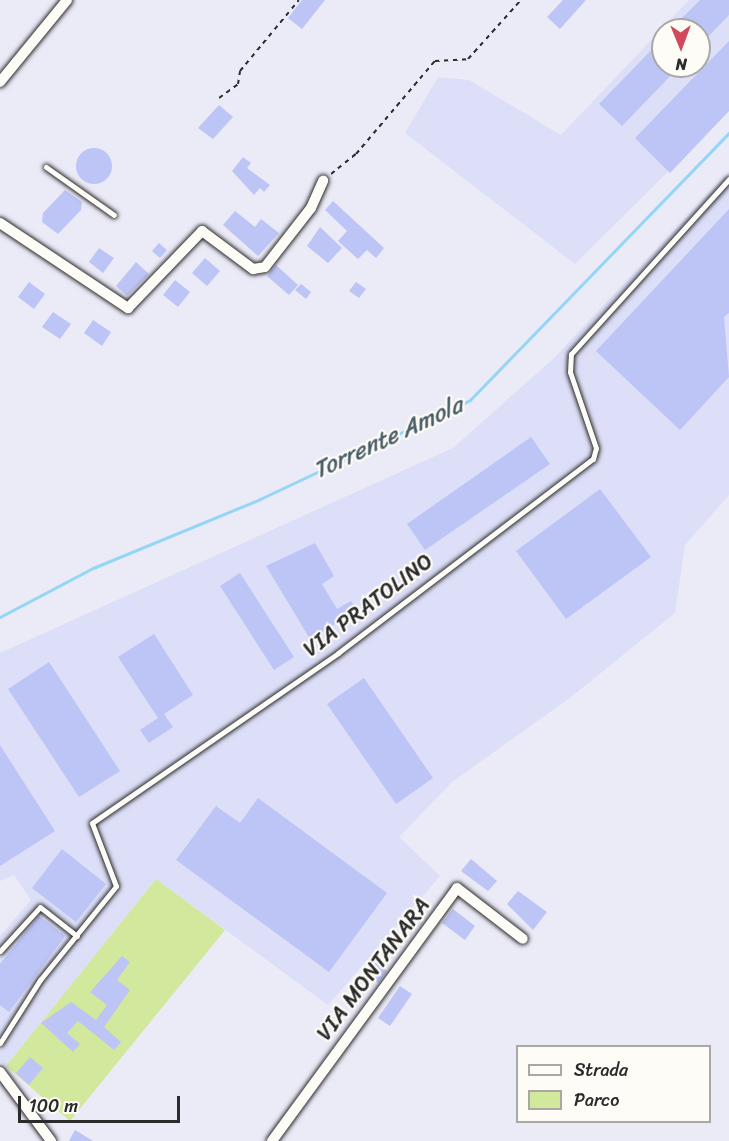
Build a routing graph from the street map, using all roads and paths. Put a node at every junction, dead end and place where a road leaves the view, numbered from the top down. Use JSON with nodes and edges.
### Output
{"nodes":[{"id":1,"x":67,"y":0,"type":"edge"},
{"id":2,"x":299,"y":0,"type":"edge"},
{"id":3,"x":521,"y":0,"type":"edge"},
{"id":4,"x":0,"y":82,"type":"edge"},
{"id":5,"x":219,"y":98,"type":"dead end"},
{"id":6,"x":46,"y":167,"type":"dead end"},
{"id":7,"x":729,"y":179,"type":"edge"},
{"id":8,"x":323,"y":181,"type":"joint"},
{"id":9,"x":114,"y":215,"type":"dead end"},
{"id":10,"x":0,"y":223,"type":"edge"},
{"id":11,"x":77,"y":936,"type":"junction"},
{"id":12,"x":523,"y":939,"type":"dead end"},
{"id":13,"x":0,"y":951,"type":"edge"},
{"id":14,"x":0,"y":1043,"type":"edge"},
{"id":15,"x":0,"y":1072,"type":"edge"},
{"id":16,"x":51,"y":1141,"type":"edge"},
{"id":17,"x":272,"y":1141,"type":"edge"}],
"edges":[{"from":1,"to":4,"type":"street"},
{"from":2,"to":5,"type":"path"},
{"from":3,"to":8,"type":"path"},
{"from":6,"to":9,"type":"lane"},
{"from":7,"to":11,"type":"lane","name":"VIA PRATOLINO"},
{"from":8,"to":10,"type":"street"},
{"from":11,"to":13,"type":"lane"},
{"from":11,"to":14,"type":"lane","name":"VIA PRATOLINO"},
{"from":12,"to":17,"type":"street","name":"VIA MONTANARA"},
{"from":15,"to":16,"type":"street"}]}
